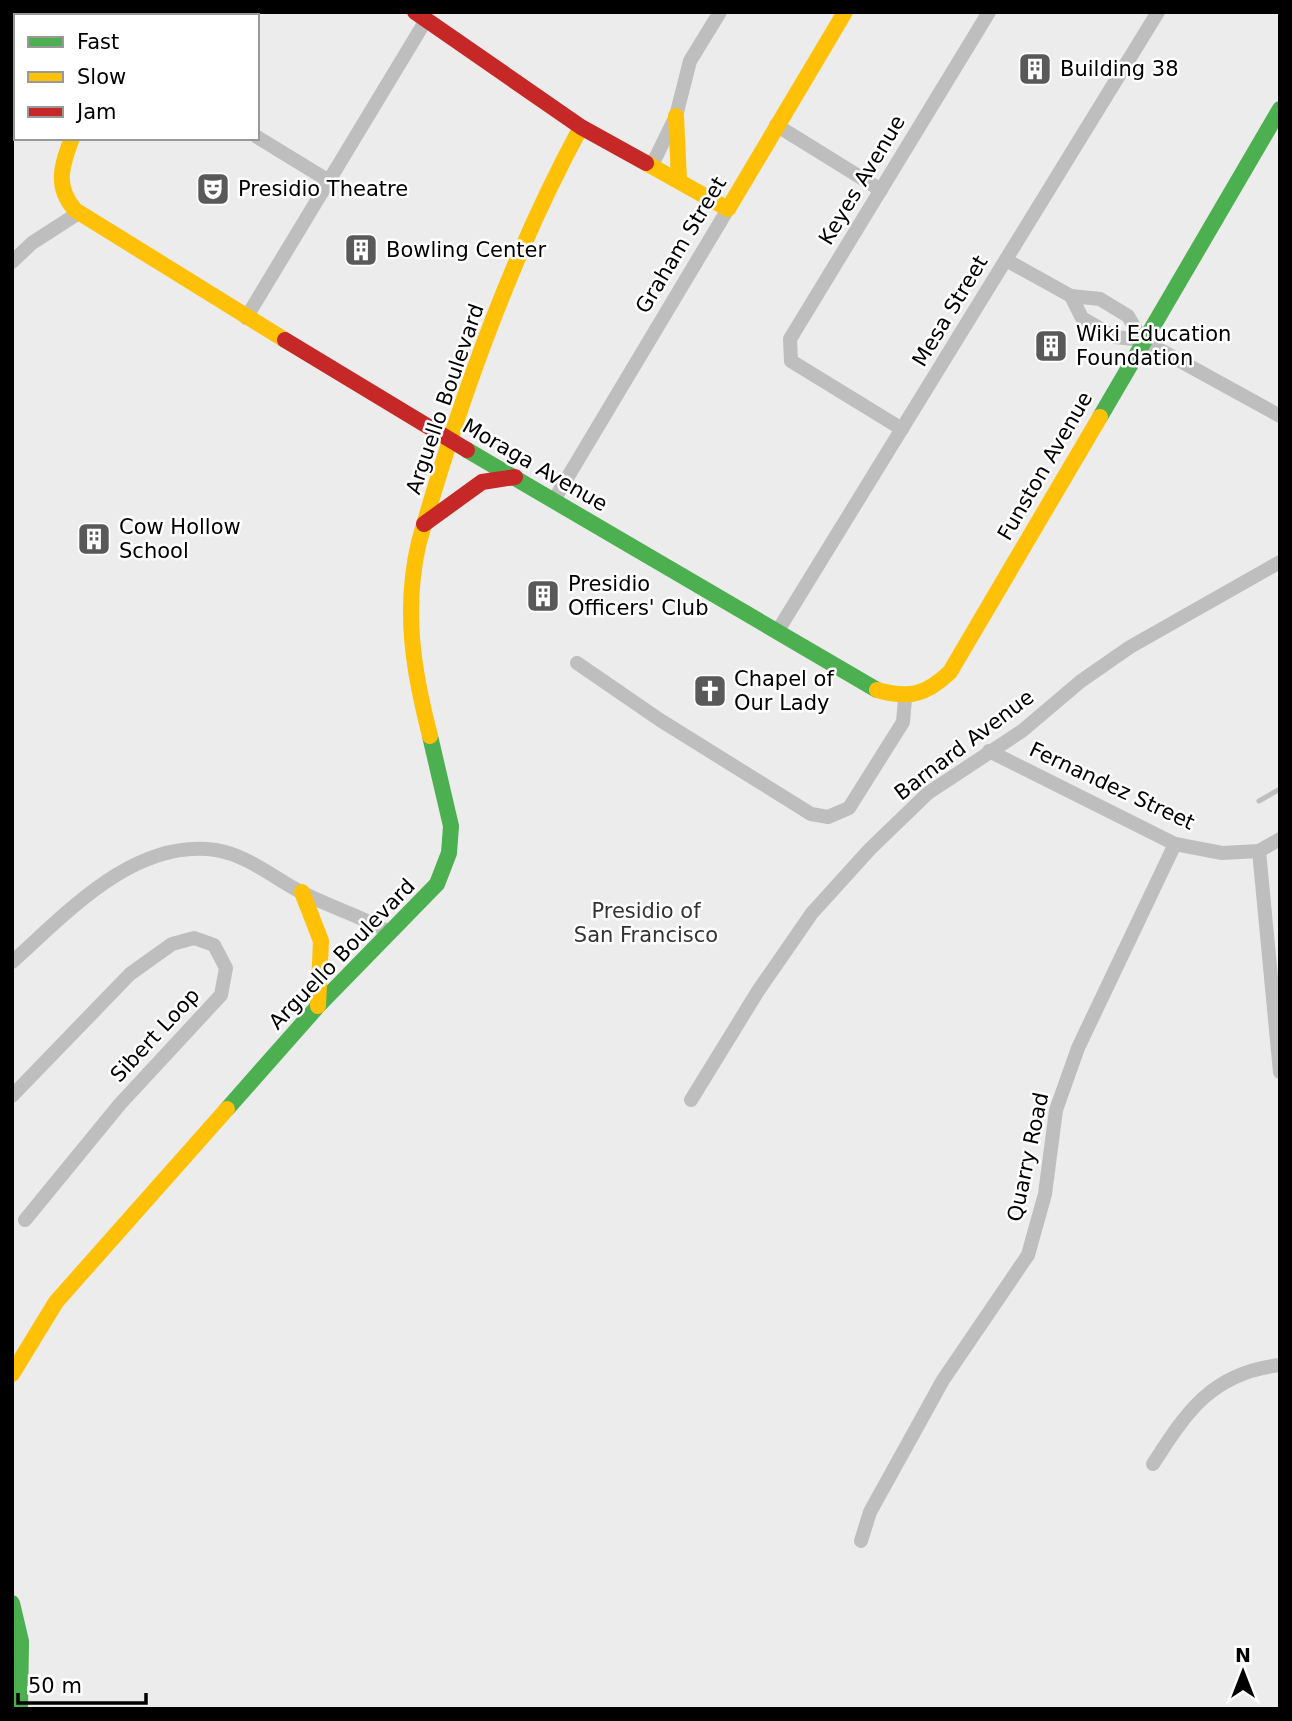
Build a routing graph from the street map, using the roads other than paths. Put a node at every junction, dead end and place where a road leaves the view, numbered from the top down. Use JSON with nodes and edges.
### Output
{"nodes":[{"id":1,"x":720,"y":12,"type":"edge"},
{"id":2,"x":845,"y":12,"type":"edge"},
{"id":3,"x":989,"y":12,"type":"edge"},
{"id":4,"x":1158,"y":12,"type":"edge"},
{"id":5,"x":424,"y":15,"type":"edge"},
{"id":6,"x":1280,"y":109,"type":"edge"},
{"id":7,"x":676,"y":116,"type":"junction"},
{"id":8,"x":776,"y":125,"type":"junction"},
{"id":9,"x":581,"y":127,"type":"junction"},
{"id":10,"x":259,"y":139,"type":"edge"},
{"id":11,"x":71,"y":140,"type":"edge"},
{"id":12,"x":652,"y":165,"type":"junction"},
{"id":13,"x":679,"y":180,"type":"junction"},
{"id":14,"x":329,"y":181,"type":"junction"},
{"id":15,"x":881,"y":190,"type":"junction"},
{"id":16,"x":728,"y":209,"type":"junction"},
{"id":17,"x":78,"y":214,"type":"junction"},
{"id":18,"x":1006,"y":260,"type":"junction"},
{"id":19,"x":12,"y":262,"type":"edge"},
{"id":20,"x":1071,"y":296,"type":"junction"},
{"id":21,"x":246,"y":318,"type":"junction"},
{"id":22,"x":1142,"y":340,"type":"junction"},
{"id":23,"x":1280,"y":416,"type":"edge"},
{"id":24,"x":902,"y":429,"type":"junction"},
{"id":25,"x":452,"y":441,"type":"junction"},
{"id":26,"x":515,"y":477,"type":"junction"},
{"id":27,"x":554,"y":500,"type":"junction"},
{"id":28,"x":424,"y":524,"type":"junction"},
{"id":29,"x":1280,"y":562,"type":"edge"},
{"id":30,"x":777,"y":632,"type":"junction"},
{"id":31,"x":577,"y":663,"type":"dead end"},
{"id":32,"x":905,"y":699,"type":"junction"},
{"id":33,"x":989,"y":751,"type":"junction"},
{"id":34,"x":1280,"y":839,"type":"edge"},
{"id":35,"x":1175,"y":844,"type":"junction"},
{"id":36,"x":1259,"y":850,"type":"junction"},
{"id":37,"x":302,"y":892,"type":"junction"},
{"id":38,"x":389,"y":932,"type":"junction"},
{"id":39,"x":12,"y":962,"type":"edge"},
{"id":40,"x":318,"y":1006,"type":"junction"},
{"id":41,"x":1280,"y":1072,"type":"edge"},
{"id":42,"x":12,"y":1096,"type":"edge"},
{"id":43,"x":691,"y":1100,"type":"dead end"},
{"id":44,"x":25,"y":1220,"type":"dead end"},
{"id":45,"x":1280,"y":1365,"type":"edge"},
{"id":46,"x":12,"y":1374,"type":"edge"},
{"id":47,"x":1153,"y":1464,"type":"dead end"},
{"id":48,"x":861,"y":1541,"type":"dead end"},
{"id":49,"x":12,"y":1604,"type":"edge"},
{"id":50,"x":20,"y":1709,"type":"edge"}],
"edges":[{"from":1,"to":7,"type":"street"},
{"from":2,"to":8,"type":"street","name":"Graham Street"},
{"from":3,"to":15,"type":"street","name":"Keyes Avenue"},
{"from":4,"to":18,"type":"street","name":"Mesa Street"},
{"from":5,"to":9,"type":"street"},
{"from":5,"to":14,"type":"street"},
{"from":6,"to":22,"type":"street","name":"Funston Avenue"},
{"from":7,"to":12,"type":"street"},
{"from":7,"to":13,"type":"street"},
{"from":8,"to":15,"type":"street"},
{"from":8,"to":16,"type":"street","name":"Graham Street"},
{"from":9,"to":12,"type":"street"},
{"from":9,"to":25,"type":"street","name":"Arguello Boulevard"},
{"from":10,"to":14,"type":"street"},
{"from":11,"to":17,"type":"street"},
{"from":12,"to":13,"type":"street"},
{"from":13,"to":16,"type":"street"},
{"from":14,"to":21,"type":"street"},
{"from":15,"to":24,"type":"street","name":"Keyes Avenue"},
{"from":16,"to":27,"type":"street","name":"Graham Street"},
{"from":17,"to":19,"type":"street"},
{"from":17,"to":21,"type":"street","name":"Moraga Avenue"},
{"from":18,"to":20,"type":"street"},
{"from":18,"to":24,"type":"street","name":"Mesa Street"},
{"from":20,"to":22,"type":"street"},
{"from":20,"to":22,"type":"street"},
{"from":21,"to":25,"type":"street","name":"Moraga Avenue"},
{"from":22,"to":23,"type":"street"},
{"from":22,"to":32,"type":"street","name":"Funston Avenue"},
{"from":24,"to":30,"type":"street","name":"Mesa Street"},
{"from":25,"to":26,"type":"street","name":"Moraga Avenue"},
{"from":25,"to":28,"type":"street","name":"Arguello Boulevard"},
{"from":26,"to":27,"type":"street","name":"Moraga Avenue"},
{"from":26,"to":28,"type":"street"},
{"from":27,"to":30,"type":"street","name":"Moraga Avenue"},
{"from":28,"to":38,"type":"street","name":"Arguello Boulevard"},
{"from":29,"to":33,"type":"street","name":"Barnard Avenue"},
{"from":30,"to":32,"type":"street","name":"Moraga Avenue"},
{"from":31,"to":32,"type":"street"},
{"from":33,"to":35,"type":"street","name":"Fernandez Street"},
{"from":33,"to":43,"type":"street","name":"Barnard Avenue"},
{"from":34,"to":36,"type":"street"},
{"from":35,"to":36,"type":"street","name":"Fernandez Street"},
{"from":35,"to":48,"type":"street","name":"Quarry Road"},
{"from":36,"to":41,"type":"street"},
{"from":37,"to":38,"type":"street"},
{"from":37,"to":39,"type":"street"},
{"from":37,"to":40,"type":"street"},
{"from":38,"to":40,"type":"street","name":"Arguello Boulevard"},
{"from":40,"to":46,"type":"street","name":"Arguello Boulevard"},
{"from":42,"to":44,"type":"street","name":"Sibert Loop"},
{"from":45,"to":47,"type":"street"},
{"from":49,"to":50,"type":"street"}]}
